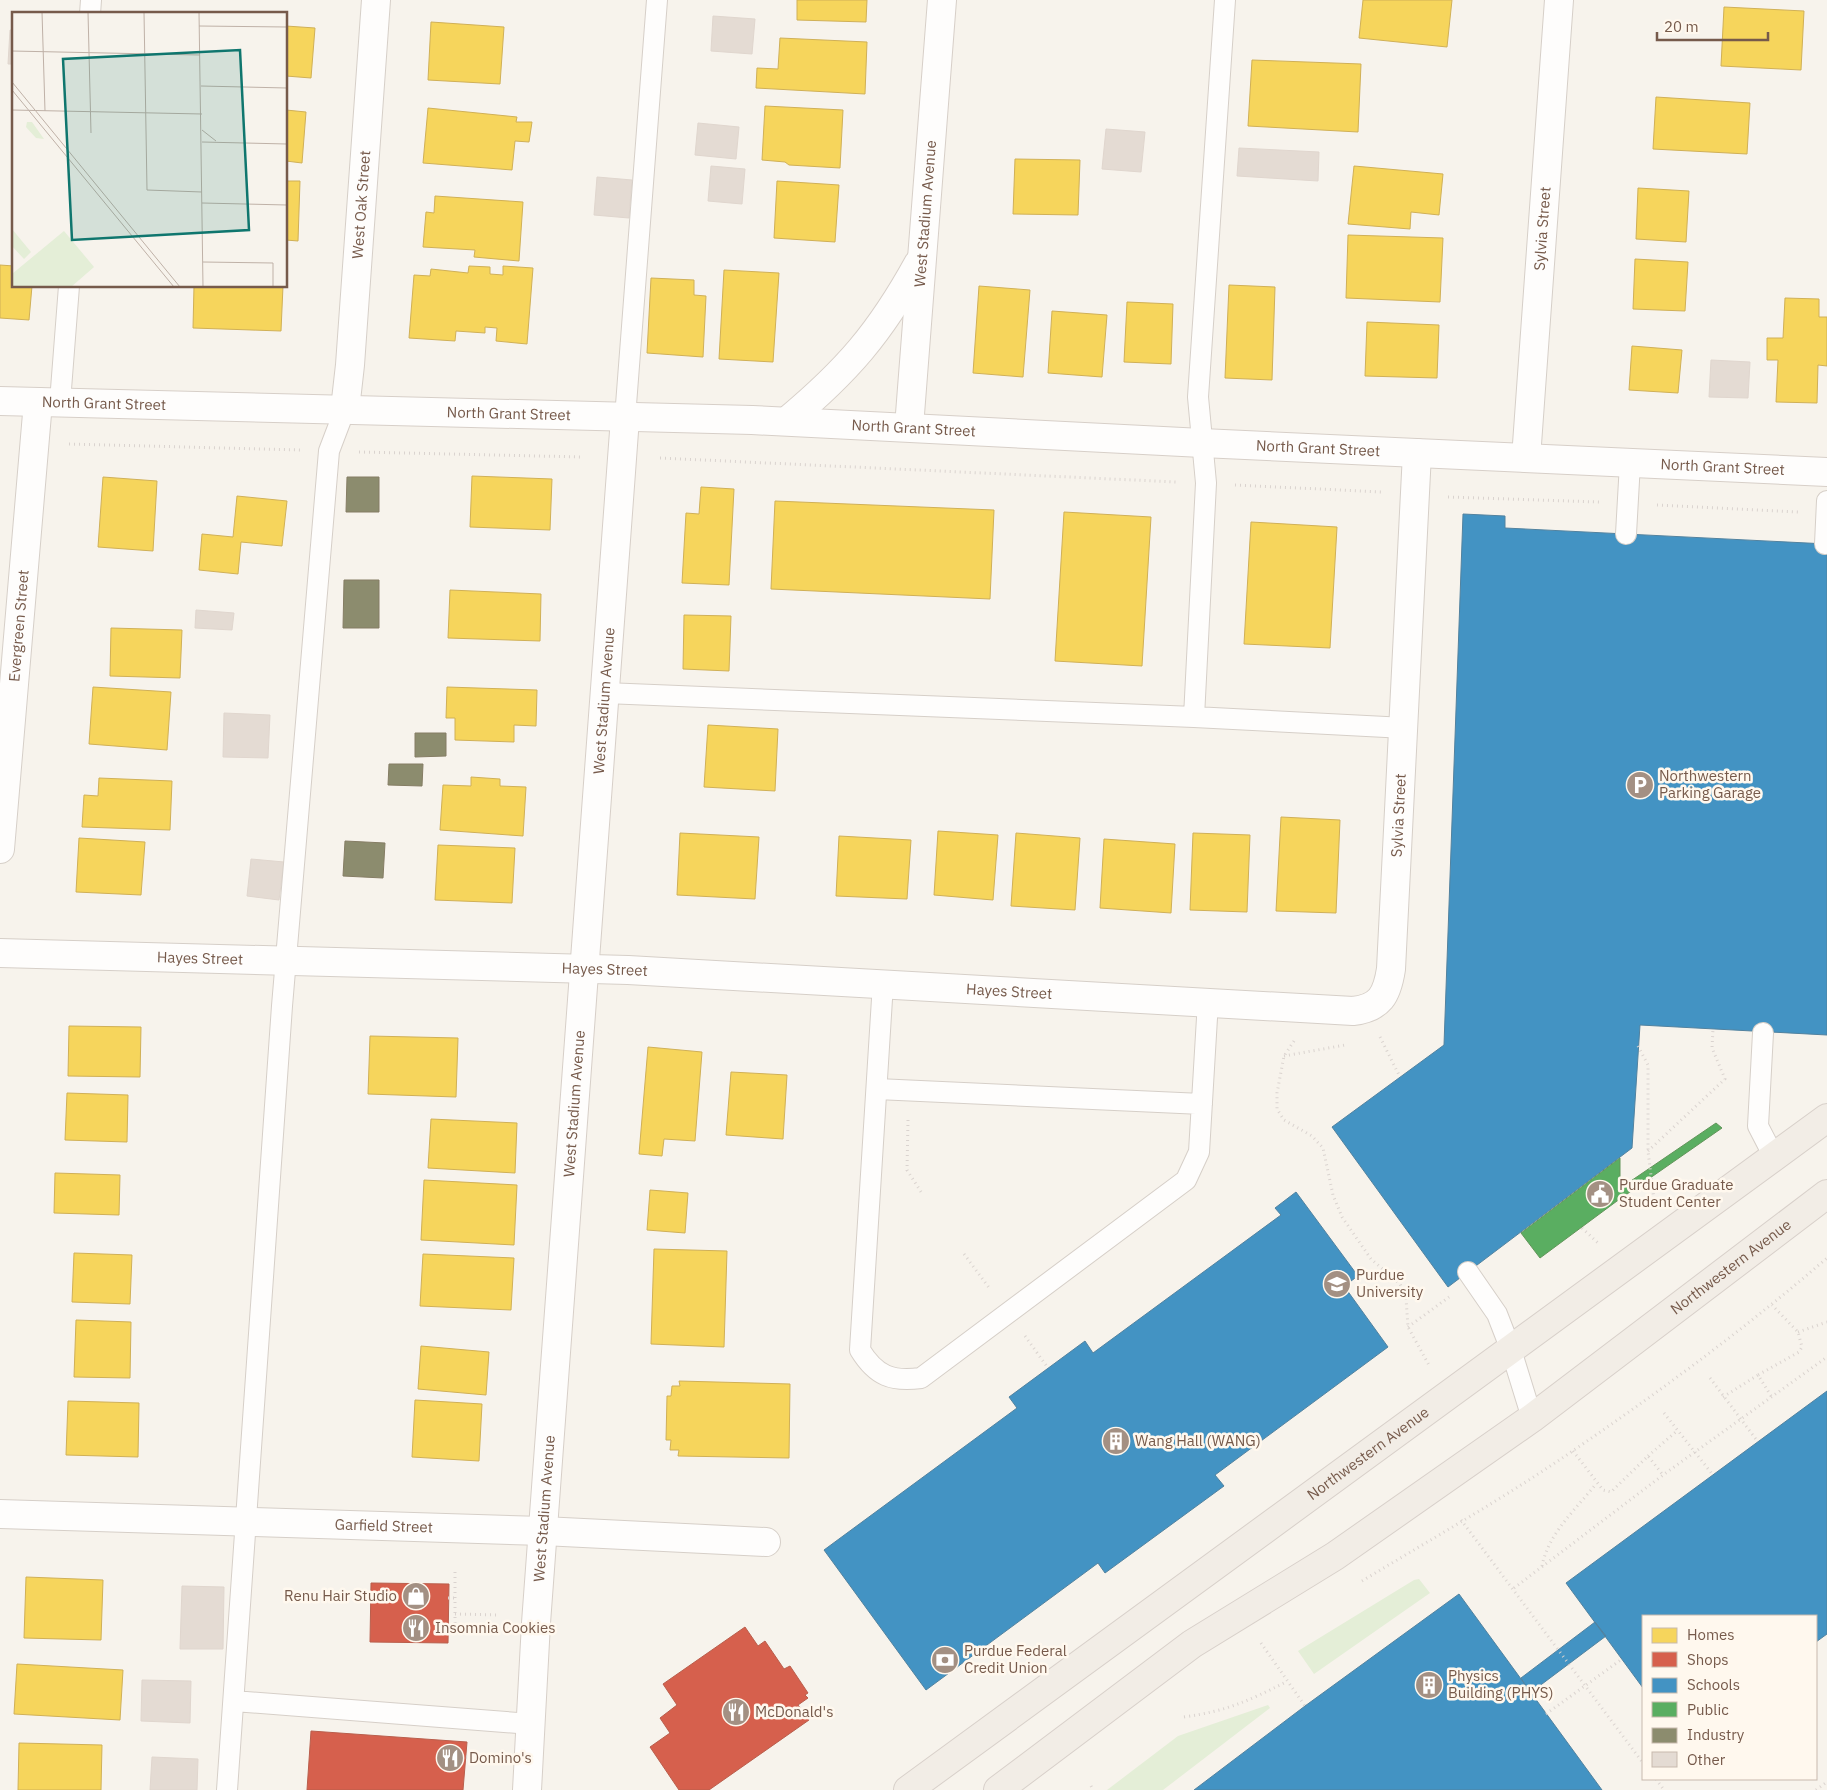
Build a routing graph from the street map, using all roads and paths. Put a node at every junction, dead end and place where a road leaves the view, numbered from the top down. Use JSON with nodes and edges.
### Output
{"nodes":[{"id":1,"x":376,"y":0,"type":"edge"},
{"id":2,"x":657,"y":0,"type":"edge"},
{"id":3,"x":942,"y":0,"type":"edge"},
{"id":4,"x":1225,"y":0,"type":"edge"},
{"id":5,"x":1559,"y":0,"type":"edge"},
{"id":6,"x":922,"y":256,"type":"junction"},
{"id":7,"x":69,"y":288,"type":"edge"},
{"id":8,"x":0,"y":401,"type":"edge"},
{"id":9,"x":49,"y":402,"type":"junction"},
{"id":10,"x":345,"y":409,"type":"junction"},
{"id":11,"x":625,"y":418,"type":"junction"},
{"id":12,"x":787,"y":421,"type":"junction"},
{"id":13,"x":909,"y":427,"type":"junction"},
{"id":14,"x":1202,"y":443,"type":"junction"},
{"id":15,"x":1417,"y":453,"type":"junction"},
{"id":16,"x":660,"y":458,"type":"dead end"},
{"id":17,"x":1526,"y":458,"type":"junction"},
{"id":18,"x":1630,"y":463,"type":"junction"},
{"id":19,"x":1827,"y":472,"type":"edge"},
{"id":20,"x":1206,"y":484,"type":"junction"},
{"id":21,"x":1382,"y":492,"type":"dead end"},
{"id":22,"x":1827,"y":501,"type":"edge"},
{"id":23,"x":1626,"y":534,"type":"dead end"},
{"id":24,"x":1824,"y":544,"type":"dead end"},
{"id":25,"x":605,"y":694,"type":"junction"},
{"id":26,"x":1194,"y":717,"type":"junction"},
{"id":27,"x":1404,"y":728,"type":"junction"},
{"id":28,"x":0,"y":850,"type":"edge"},
{"id":29,"x":0,"y":953,"type":"edge"},
{"id":30,"x":286,"y":961,"type":"junction"},
{"id":31,"x":585,"y":969,"type":"junction"},
{"id":32,"x":883,"y":983,"type":"junction"},
{"id":33,"x":1208,"y":1001,"type":"junction"},
{"id":34,"x":1713,"y":1029,"type":"dead end"},
{"id":35,"x":1378,"y":1032,"type":"dead end"},
{"id":36,"x":1763,"y":1033,"type":"dead end"},
{"id":37,"x":1296,"y":1038,"type":"dead end"},
{"id":38,"x":1351,"y":1043,"type":"dead end"},
{"id":39,"x":1638,"y":1046,"type":"dead end"},
{"id":40,"x":1284,"y":1056,"type":"junction"},
{"id":41,"x":1400,"y":1076,"type":"dead end"},
{"id":42,"x":877,"y":1089,"type":"junction"},
{"id":43,"x":1202,"y":1104,"type":"junction"},
{"id":44,"x":908,"y":1113,"type":"dead end"},
{"id":45,"x":1827,"y":1118,"type":"edge"},
{"id":46,"x":1648,"y":1151,"type":"junction"},
{"id":47,"x":1774,"y":1157,"type":"junction"},
{"id":48,"x":1827,"y":1194,"type":"edge"},
{"id":49,"x":923,"y":1195,"type":"dead end"},
{"id":50,"x":1654,"y":1200,"type":"dead end"},
{"id":51,"x":1582,"y":1228,"type":"dead end"},
{"id":52,"x":1598,"y":1244,"type":"dead end"},
{"id":53,"x":964,"y":1254,"type":"dead end"},
{"id":54,"x":1827,"y":1258,"type":"edge"},
{"id":55,"x":1468,"y":1272,"type":"dead end"},
{"id":56,"x":992,"y":1292,"type":"dead end"},
{"id":57,"x":1453,"y":1294,"type":"dead end"},
{"id":58,"x":1772,"y":1305,"type":"junction"},
{"id":59,"x":1827,"y":1322,"type":"edge"},
{"id":60,"x":1408,"y":1327,"type":"junction"},
{"id":61,"x":1798,"y":1332,"type":"junction"},
{"id":62,"x":1023,"y":1333,"type":"dead end"},
{"id":63,"x":1511,"y":1350,"type":"junction"},
{"id":64,"x":1827,"y":1357,"type":"edge"},
{"id":65,"x":1430,"y":1367,"type":"dead end"},
{"id":66,"x":1048,"y":1368,"type":"dead end"},
{"id":67,"x":1758,"y":1375,"type":"junction"},
{"id":68,"x":1710,"y":1378,"type":"dead end"},
{"id":69,"x":1771,"y":1396,"type":"junction"},
{"id":70,"x":1723,"y":1397,"type":"junction"},
{"id":71,"x":1664,"y":1413,"type":"dead end"},
{"id":72,"x":1532,"y":1418,"type":"junction"},
{"id":73,"x":1740,"y":1419,"type":"junction"},
{"id":74,"x":1678,"y":1430,"type":"junction"},
{"id":75,"x":1758,"y":1442,"type":"dead end"},
{"id":76,"x":1573,"y":1450,"type":"junction"},
{"id":77,"x":1696,"y":1452,"type":"junction"},
{"id":78,"x":1648,"y":1456,"type":"junction"},
{"id":79,"x":1663,"y":1475,"type":"junction"},
{"id":80,"x":1713,"y":1475,"type":"dead end"},
{"id":81,"x":1596,"y":1484,"type":"junction"},
{"id":82,"x":0,"y":1514,"type":"edge"},
{"id":83,"x":1461,"y":1520,"type":"junction"},
{"id":84,"x":245,"y":1523,"type":"junction"},
{"id":85,"x":543,"y":1531,"type":"junction"},
{"id":86,"x":766,"y":1542,"type":"dead end"},
{"id":87,"x":1542,"y":1567,"type":"junction"},
{"id":88,"x":455,"y":1572,"type":"dead end"},
{"id":89,"x":1360,"y":1582,"type":"dead end"},
{"id":90,"x":1514,"y":1588,"type":"junction"},
{"id":91,"x":448,"y":1598,"type":"dead end"},
{"id":92,"x":455,"y":1598,"type":"junction"},
{"id":93,"x":455,"y":1614,"type":"junction"},
{"id":94,"x":498,"y":1615,"type":"dead end"},
{"id":95,"x":448,"y":1631,"type":"dead end"},
{"id":96,"x":1268,"y":1638,"type":"dead end"},
{"id":97,"x":1622,"y":1659,"type":"dead end"},
{"id":98,"x":1286,"y":1682,"type":"junction"},
{"id":99,"x":1584,"y":1686,"type":"junction"},
{"id":100,"x":234,"y":1702,"type":"junction"},
{"id":101,"x":1305,"y":1706,"type":"dead end"},
{"id":102,"x":1546,"y":1714,"type":"dead end"},
{"id":103,"x":1184,"y":1717,"type":"dead end"},
{"id":104,"x":531,"y":1724,"type":"junction"},
{"id":105,"x":466,"y":1757,"type":"dead end"},
{"id":106,"x":488,"y":1759,"type":"dead end"},
{"id":107,"x":1642,"y":1761,"type":"edge"},
{"id":108,"x":1827,"y":1782,"type":"edge"},
{"id":109,"x":227,"y":1790,"type":"edge"},
{"id":110,"x":527,"y":1790,"type":"edge"},
{"id":111,"x":908,"y":1790,"type":"edge"},
{"id":112,"x":998,"y":1790,"type":"edge"},
{"id":113,"x":1816,"y":1790,"type":"edge"}],
"edges":[{"from":1,"to":10,"type":"street","name":"West Oak Street"},
{"from":2,"to":11,"type":"lane"},
{"from":3,"to":6,"type":"street","name":"West Stadium Avenue"},
{"from":4,"to":14,"type":"lane"},
{"from":5,"to":17,"type":"street","name":"Sylvia Street"},
{"from":6,"to":12,"type":"street"},
{"from":6,"to":13,"type":"street","name":"West Stadium Avenue"},
{"from":7,"to":9,"type":"lane"},
{"from":8,"to":9,"type":"street","name":"North Grant Street"},
{"from":9,"to":10,"type":"street","name":"North Grant Street"},
{"from":9,"to":28,"type":"street","name":"Evergreen Street"},
{"from":10,"to":11,"type":"street","name":"North Grant Street"},
{"from":10,"to":30,"type":"lane"},
{"from":11,"to":12,"type":"street","name":"North Grant Street"},
{"from":11,"to":25,"type":"street","name":"West Stadium Avenue"},
{"from":12,"to":13,"type":"street","name":"North Grant Street"},
{"from":13,"to":14,"type":"street","name":"North Grant Street"},
{"from":14,"to":15,"type":"street","name":"North Grant Street"},
{"from":14,"to":20,"type":"lane"},
{"from":15,"to":17,"type":"street","name":"North Grant Street"},
{"from":15,"to":27,"type":"street","name":"Sylvia Street"},
{"from":16,"to":20,"type":"path"},
{"from":17,"to":18,"type":"street","name":"North Grant Street"},
{"from":18,"to":19,"type":"street","name":"North Grant Street"},
{"from":18,"to":23,"type":"lane"},
{"from":20,"to":21,"type":"path"},
{"from":20,"to":26,"type":"lane"},
{"from":22,"to":24,"type":"lane"},
{"from":25,"to":26,"type":"lane"},
{"from":25,"to":31,"type":"street","name":"West Stadium Avenue"},
{"from":26,"to":27,"type":"lane"},
{"from":27,"to":33,"type":"street","name":"Sylvia Street"},
{"from":29,"to":30,"type":"street","name":"Hayes Street"},
{"from":30,"to":31,"type":"street","name":"Hayes Street"},
{"from":30,"to":84,"type":"lane"},
{"from":31,"to":32,"type":"street","name":"Hayes Street"},
{"from":31,"to":85,"type":"street","name":"West Stadium Avenue"},
{"from":32,"to":33,"type":"street","name":"Hayes Street"},
{"from":32,"to":42,"type":"lane"},
{"from":33,"to":43,"type":"lane"},
{"from":34,"to":46,"type":"path"},
{"from":35,"to":41,"type":"path"},
{"from":36,"to":47,"type":"lane"},
{"from":37,"to":40,"type":"path"},
{"from":38,"to":40,"type":"path"},
{"from":39,"to":46,"type":"path"},
{"from":40,"to":60,"type":"path"},
{"from":42,"to":43,"type":"lane"},
{"from":42,"to":43,"type":"lane"},
{"from":44,"to":49,"type":"path"},
{"from":45,"to":47,"type":"main road","name":"Northwestern Avenue"},
{"from":46,"to":50,"type":"path"},
{"from":47,"to":63,"type":"main road","name":"Northwestern Avenue"},
{"from":48,"to":72,"type":"main road","name":"Northwestern Avenue"},
{"from":51,"to":52,"type":"path"},
{"from":53,"to":56,"type":"path"},
{"from":54,"to":58,"type":"path"},
{"from":55,"to":63,"type":"lane"},
{"from":57,"to":60,"type":"path"},
{"from":58,"to":61,"type":"path"},
{"from":58,"to":76,"type":"path"},
{"from":59,"to":61,"type":"path"},
{"from":60,"to":65,"type":"path"},
{"from":61,"to":67,"type":"path"},
{"from":62,"to":66,"type":"path"},
{"from":63,"to":72,"type":"lane"},
{"from":63,"to":111,"type":"main road","name":"Northwestern Avenue"},
{"from":64,"to":69,"type":"path"},
{"from":67,"to":69,"type":"path"},
{"from":67,"to":70,"type":"path"},
{"from":68,"to":70,"type":"path"},
{"from":69,"to":73,"type":"path"},
{"from":70,"to":73,"type":"path"},
{"from":71,"to":74,"type":"path"},
{"from":72,"to":112,"type":"main road","name":"Northwestern Avenue"},
{"from":73,"to":75,"type":"path"},
{"from":73,"to":77,"type":"path"},
{"from":74,"to":77,"type":"path"},
{"from":74,"to":78,"type":"path"},
{"from":76,"to":81,"type":"path"},
{"from":76,"to":83,"type":"path"},
{"from":77,"to":79,"type":"path"},
{"from":77,"to":80,"type":"path"},
{"from":78,"to":79,"type":"path"},
{"from":78,"to":81,"type":"path"},
{"from":79,"to":87,"type":"path"},
{"from":81,"to":87,"type":"path"},
{"from":82,"to":84,"type":"street","name":"Garfield Street"},
{"from":83,"to":89,"type":"path"},
{"from":83,"to":90,"type":"path"},
{"from":84,"to":85,"type":"street","name":"Garfield Street"},
{"from":84,"to":100,"type":"lane"},
{"from":85,"to":86,"type":"street","name":"Garfield Street"},
{"from":85,"to":104,"type":"street","name":"West Stadium Avenue"},
{"from":87,"to":90,"type":"path"},
{"from":88,"to":92,"type":"path"},
{"from":90,"to":99,"type":"path"},
{"from":91,"to":92,"type":"path"},
{"from":92,"to":93,"type":"path"},
{"from":93,"to":94,"type":"path"},
{"from":93,"to":95,"type":"path"},
{"from":96,"to":98,"type":"path"},
{"from":97,"to":99,"type":"path"},
{"from":98,"to":101,"type":"path"},
{"from":98,"to":103,"type":"path"},
{"from":99,"to":102,"type":"path"},
{"from":99,"to":107,"type":"path"},
{"from":100,"to":104,"type":"lane"},
{"from":100,"to":109,"type":"lane"},
{"from":104,"to":110,"type":"street","name":"West Stadium Avenue"},
{"from":105,"to":106,"type":"path"},
{"from":108,"to":113,"type":"path"}]}
